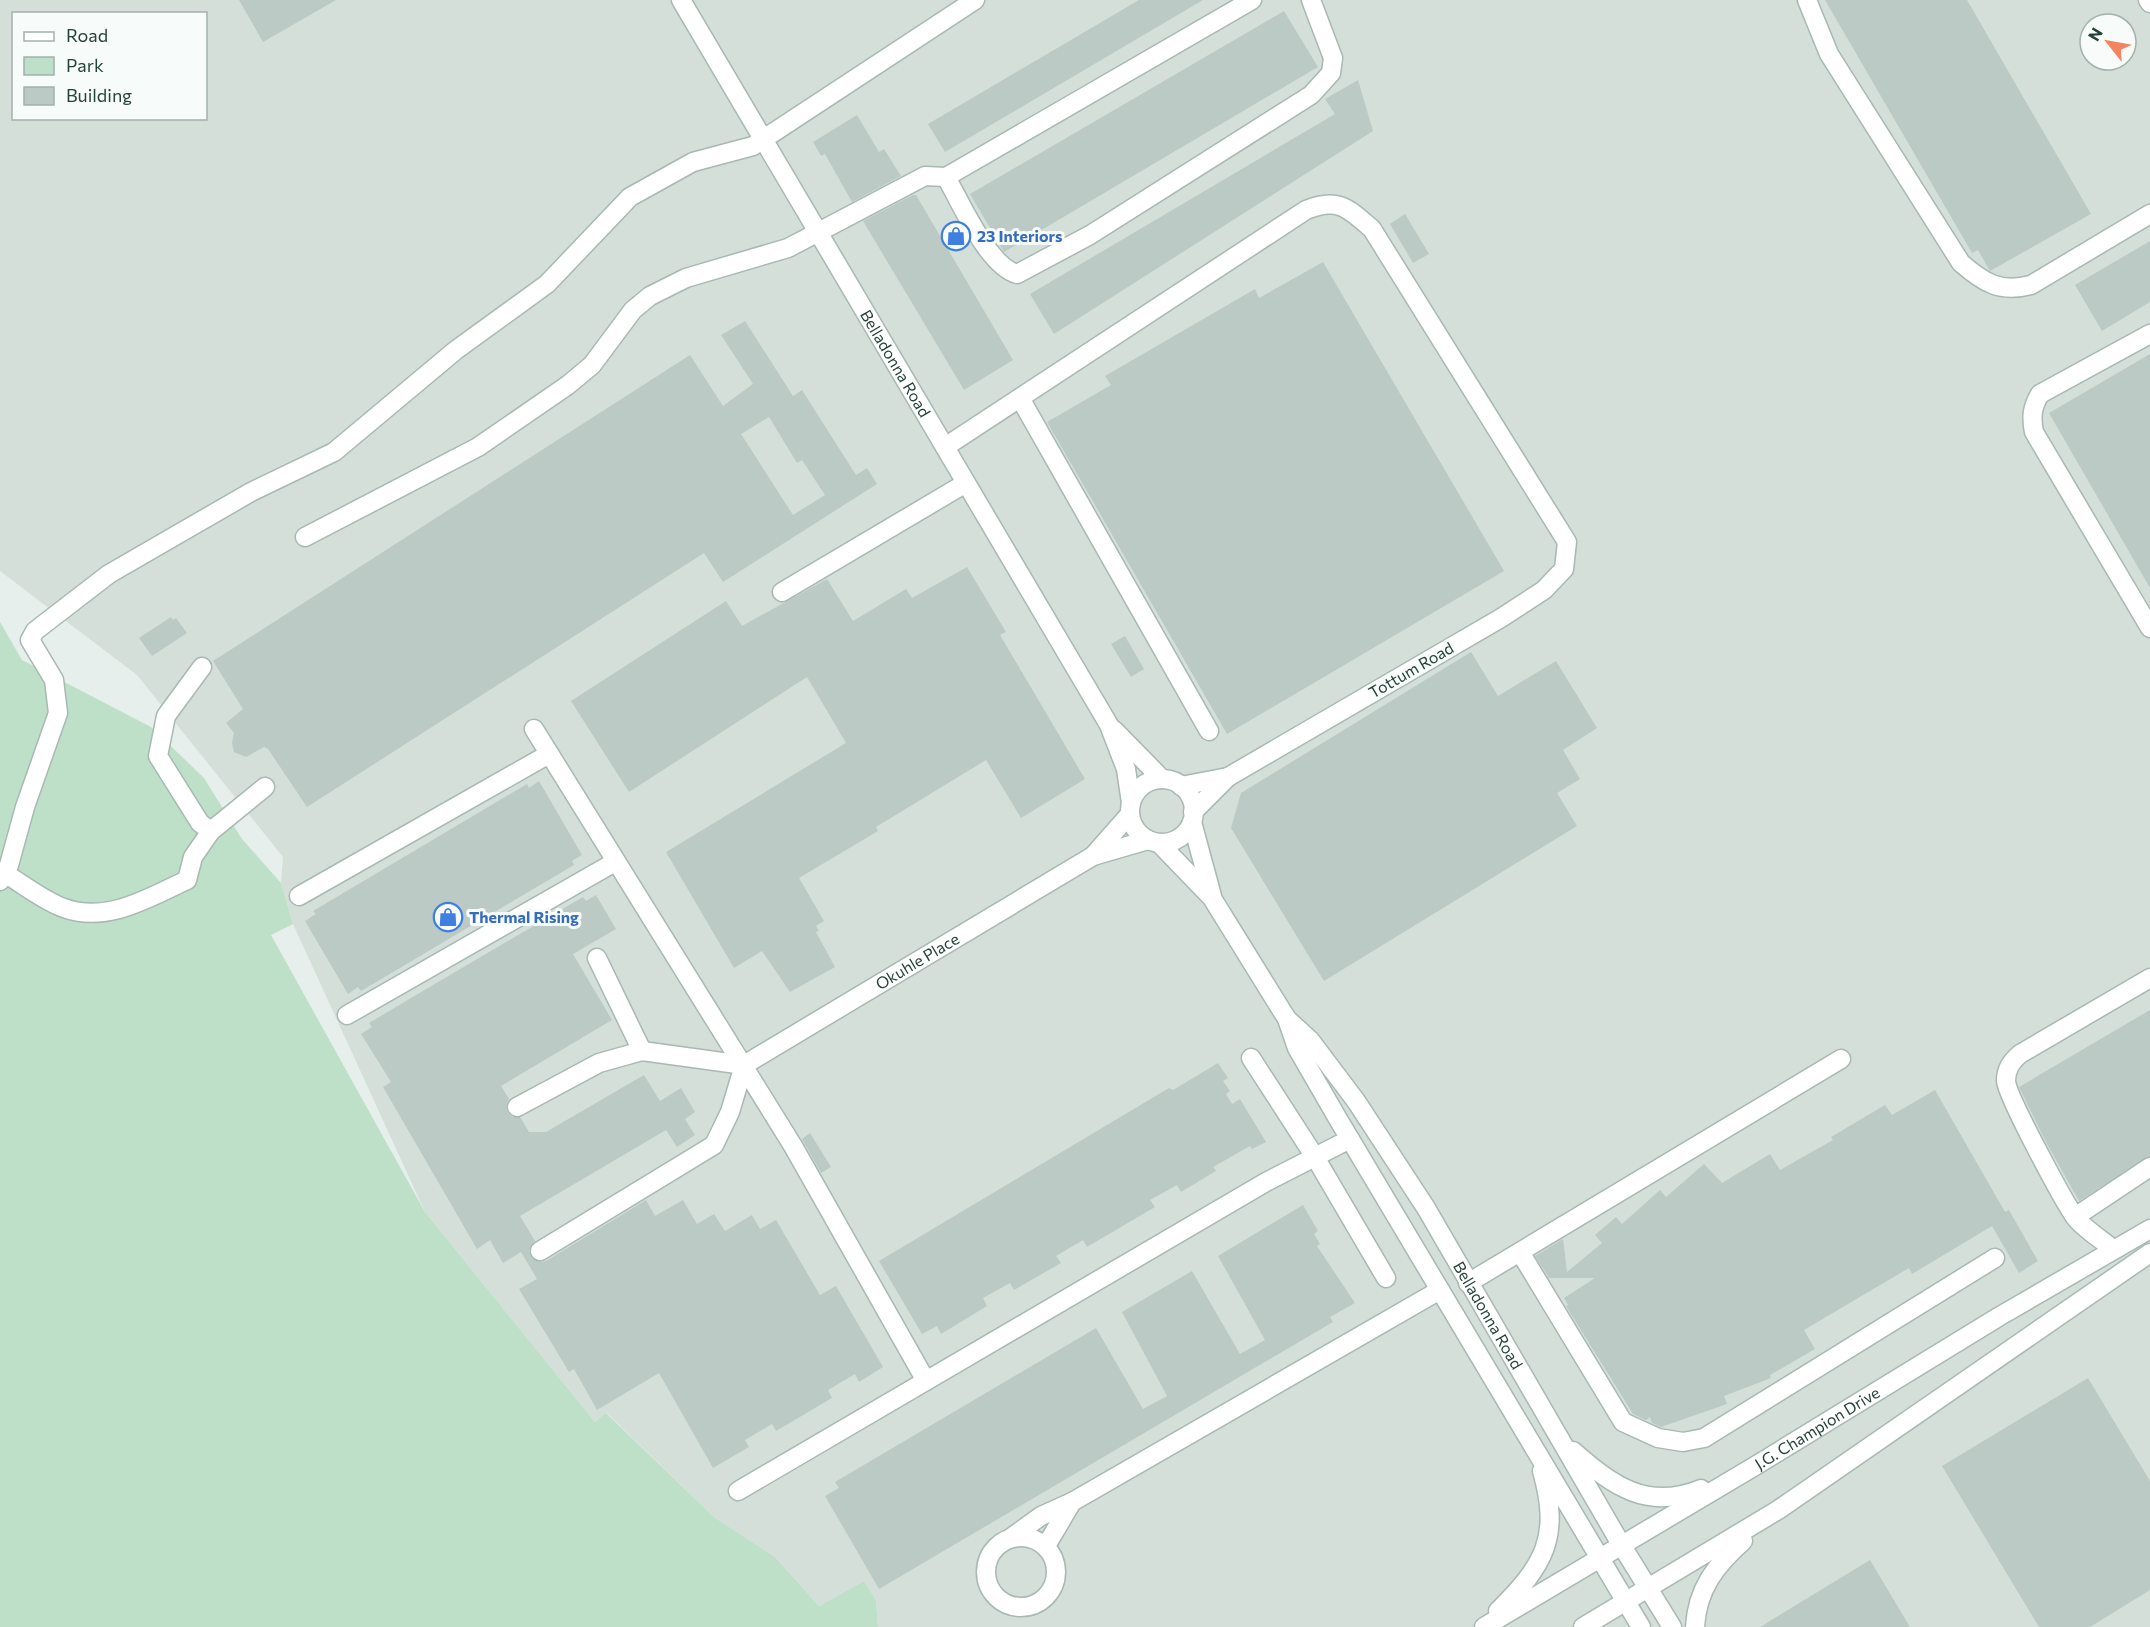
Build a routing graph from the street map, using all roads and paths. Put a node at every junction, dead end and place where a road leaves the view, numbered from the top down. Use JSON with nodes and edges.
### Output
{"nodes":[{"id":1,"x":681,"y":0,"type":"edge"},
{"id":2,"x":975,"y":0,"type":"edge"},
{"id":3,"x":1252,"y":0,"type":"edge"},
{"id":4,"x":1311,"y":0,"type":"edge"},
{"id":5,"x":1807,"y":0,"type":"edge"},
{"id":6,"x":764,"y":139,"type":"junction"},
{"id":7,"x":946,"y":177,"type":"junction"},
{"id":8,"x":2150,"y":214,"type":"edge"},
{"id":9,"x":818,"y":233,"type":"junction"},
{"id":10,"x":2150,"y":334,"type":"edge"},
{"id":11,"x":1020,"y":398,"type":"junction"},
{"id":12,"x":945,"y":447,"type":"junction"},
{"id":13,"x":966,"y":483,"type":"junction"},
{"id":14,"x":305,"y":537,"type":"dead end"},
{"id":15,"x":782,"y":592,"type":"dead end"},
{"id":16,"x":2150,"y":628,"type":"edge"},
{"id":17,"x":202,"y":667,"type":"dead end"},
{"id":18,"x":1109,"y":725,"type":"junction"},
{"id":19,"x":534,"y":729,"type":"dead end"},
{"id":20,"x":1209,"y":731,"type":"dead end"},
{"id":21,"x":549,"y":754,"type":"junction"},
{"id":22,"x":1228,"y":777,"type":"junction"},
{"id":23,"x":1162,"y":780,"type":"junction"},
{"id":24,"x":1181,"y":786,"type":"junction"},
{"id":25,"x":265,"y":788,"type":"dead end"},
{"id":26,"x":1130,"y":809,"type":"junction"},
{"id":27,"x":1192,"y":817,"type":"junction"},
{"id":28,"x":212,"y":831,"type":"junction"},
{"id":29,"x":1153,"y":842,"type":"junction"},
{"id":30,"x":1093,"y":856,"type":"junction"},
{"id":31,"x":615,"y":862,"type":"junction"},
{"id":32,"x":2,"y":877,"type":"edge"},
{"id":33,"x":299,"y":896,"type":"dead end"},
{"id":34,"x":1212,"y":898,"type":"junction"},
{"id":35,"x":597,"y":958,"type":"dead end"},
{"id":36,"x":2150,"y":978,"type":"edge"},
{"id":37,"x":347,"y":1015,"type":"dead end"},
{"id":38,"x":1287,"y":1019,"type":"junction"},
{"id":39,"x":642,"y":1051,"type":"junction"},
{"id":40,"x":1251,"y":1058,"type":"dead end"},
{"id":41,"x":1841,"y":1059,"type":"dead end"},
{"id":42,"x":744,"y":1065,"type":"junction"},
{"id":43,"x":517,"y":1107,"type":"dead end"},
{"id":44,"x":1350,"y":1139,"type":"junction"},
{"id":45,"x":1315,"y":1157,"type":"junction"},
{"id":46,"x":2150,"y":1167,"type":"edge"},
{"id":47,"x":2075,"y":1217,"type":"junction"},
{"id":48,"x":2150,"y":1229,"type":"edge"},
{"id":49,"x":2114,"y":1249,"type":"junction"},
{"id":50,"x":540,"y":1251,"type":"dead end"},
{"id":51,"x":1520,"y":1252,"type":"junction"},
{"id":52,"x":2150,"y":1253,"type":"edge"},
{"id":53,"x":1995,"y":1258,"type":"dead end"},
{"id":54,"x":1386,"y":1278,"type":"dead end"},
{"id":55,"x":1468,"y":1283,"type":"junction"},
{"id":56,"x":1440,"y":1290,"type":"junction"},
{"id":57,"x":926,"y":1380,"type":"junction"},
{"id":58,"x":1563,"y":1442,"type":"junction"},
{"id":59,"x":1537,"y":1451,"type":"junction"},
{"id":60,"x":1755,"y":1466,"type":"junction"},
{"id":61,"x":738,"y":1491,"type":"dead end"},
{"id":62,"x":1072,"y":1502,"type":"junction"},
{"id":63,"x":1778,"y":1510,"type":"junction"},
{"id":64,"x":1012,"y":1537,"type":"junction"},
{"id":65,"x":1046,"y":1546,"type":"junction"},
{"id":66,"x":1622,"y":1546,"type":"junction"},
{"id":67,"x":1601,"y":1559,"type":"junction"},
{"id":68,"x":1647,"y":1588,"type":"junction"},
{"id":69,"x":1628,"y":1600,"type":"junction"},
{"id":70,"x":1483,"y":1627,"type":"edge"},
{"id":71,"x":1582,"y":1627,"type":"edge"},
{"id":72,"x":1641,"y":1627,"type":"edge"},
{"id":73,"x":1672,"y":1627,"type":"edge"},
{"id":74,"x":1695,"y":1627,"type":"edge"}],
"edges":[{"from":1,"to":6,"type":"street","name":"Belladonna Road"},
{"from":2,"to":6,"type":"street"},
{"from":3,"to":7,"type":"street"},
{"from":4,"to":7,"type":"street"},
{"from":5,"to":8,"type":"street"},
{"from":6,"to":9,"type":"street","name":"Belladonna Road"},
{"from":6,"to":32,"type":"street"},
{"from":7,"to":9,"type":"street"},
{"from":9,"to":12,"type":"street","name":"Belladonna Road"},
{"from":9,"to":14,"type":"street"},
{"from":10,"to":16,"type":"street"},
{"from":11,"to":12,"type":"street"},
{"from":11,"to":20,"type":"street"},
{"from":11,"to":22,"type":"street","name":"Tottum Road"},
{"from":12,"to":13,"type":"street","name":"Belladonna Road"},
{"from":13,"to":15,"type":"street"},
{"from":13,"to":18,"type":"street","name":"Belladonna Road"},
{"from":17,"to":28,"type":"street"},
{"from":18,"to":23,"type":"street","name":"Belladonna Road"},
{"from":18,"to":26,"type":"street","name":"Belladonna Road"},
{"from":19,"to":21,"type":"street"},
{"from":21,"to":31,"type":"street"},
{"from":21,"to":33,"type":"street"},
{"from":22,"to":24,"type":"street","name":"Tottum Road"},
{"from":22,"to":27,"type":"street","name":"Tottum Road"},
{"from":23,"to":24,"type":"street","name":"Belladonna Road"},
{"from":23,"to":26,"type":"street"},
{"from":24,"to":27,"type":"street","name":"Belladonna Road"},
{"from":25,"to":28,"type":"street"},
{"from":26,"to":29,"type":"street","name":"Belladonna Road"},
{"from":26,"to":30,"type":"street","name":"Okuhle Place"},
{"from":27,"to":29,"type":"street"},
{"from":27,"to":34,"type":"street","name":"Belladonna Road"},
{"from":28,"to":32,"type":"street"},
{"from":29,"to":30,"type":"street","name":"Okuhle Place"},
{"from":29,"to":34,"type":"street","name":"Belladonna Road"},
{"from":30,"to":42,"type":"street","name":"Okuhle Place"},
{"from":31,"to":37,"type":"street"},
{"from":31,"to":42,"type":"street"},
{"from":34,"to":38,"type":"street","name":"Belladonna Road"},
{"from":35,"to":39,"type":"street"},
{"from":36,"to":47,"type":"street"},
{"from":38,"to":44,"type":"street","name":"Belladonna Road"},
{"from":38,"to":55,"type":"street","name":"Belladonna Road"},
{"from":39,"to":42,"type":"street"},
{"from":39,"to":43,"type":"street"},
{"from":40,"to":45,"type":"street"},
{"from":41,"to":51,"type":"street"},
{"from":42,"to":50,"type":"street"},
{"from":42,"to":57,"type":"street"},
{"from":44,"to":45,"type":"street"},
{"from":44,"to":56,"type":"street","name":"Belladonna Road"},
{"from":45,"to":54,"type":"street"},
{"from":45,"to":57,"type":"street"},
{"from":46,"to":47,"type":"street"},
{"from":47,"to":49,"type":"street"},
{"from":48,"to":49,"type":"street","name":"J.G. Champion Drive"},
{"from":49,"to":60,"type":"street","name":"J.G. Champion Drive"},
{"from":51,"to":53,"type":"street"},
{"from":51,"to":55,"type":"street"},
{"from":52,"to":63,"type":"street"},
{"from":55,"to":58,"type":"street","name":"Belladonna Road"},
{"from":56,"to":59,"type":"street","name":"Belladonna Road"},
{"from":56,"to":62,"type":"street"},
{"from":57,"to":61,"type":"street"},
{"from":58,"to":60,"type":"street"},
{"from":58,"to":66,"type":"street","name":"Belladonna Road"},
{"from":59,"to":67,"type":"street","name":"Belladonna Road"},
{"from":59,"to":70,"type":"street"},
{"from":60,"to":66,"type":"street","name":"J.G. Champion Drive"},
{"from":62,"to":64,"type":"street"},
{"from":62,"to":65,"type":"street"},
{"from":63,"to":68,"type":"street"},
{"from":63,"to":74,"type":"street"},
{"from":64,"to":65,"type":"street"},
{"from":64,"to":65,"type":"street"},
{"from":66,"to":67,"type":"street","name":"J.G. Champion Drive"},
{"from":66,"to":68,"type":"street","name":"Belladonna Road"},
{"from":67,"to":69,"type":"street","name":"Belladonna Road"},
{"from":67,"to":70,"type":"street","name":"J.G. Champion Drive"},
{"from":68,"to":69,"type":"street"},
{"from":68,"to":73,"type":"street","name":"Belladonna Road"},
{"from":69,"to":71,"type":"street"},
{"from":69,"to":72,"type":"street","name":"Belladonna Road"}]}
